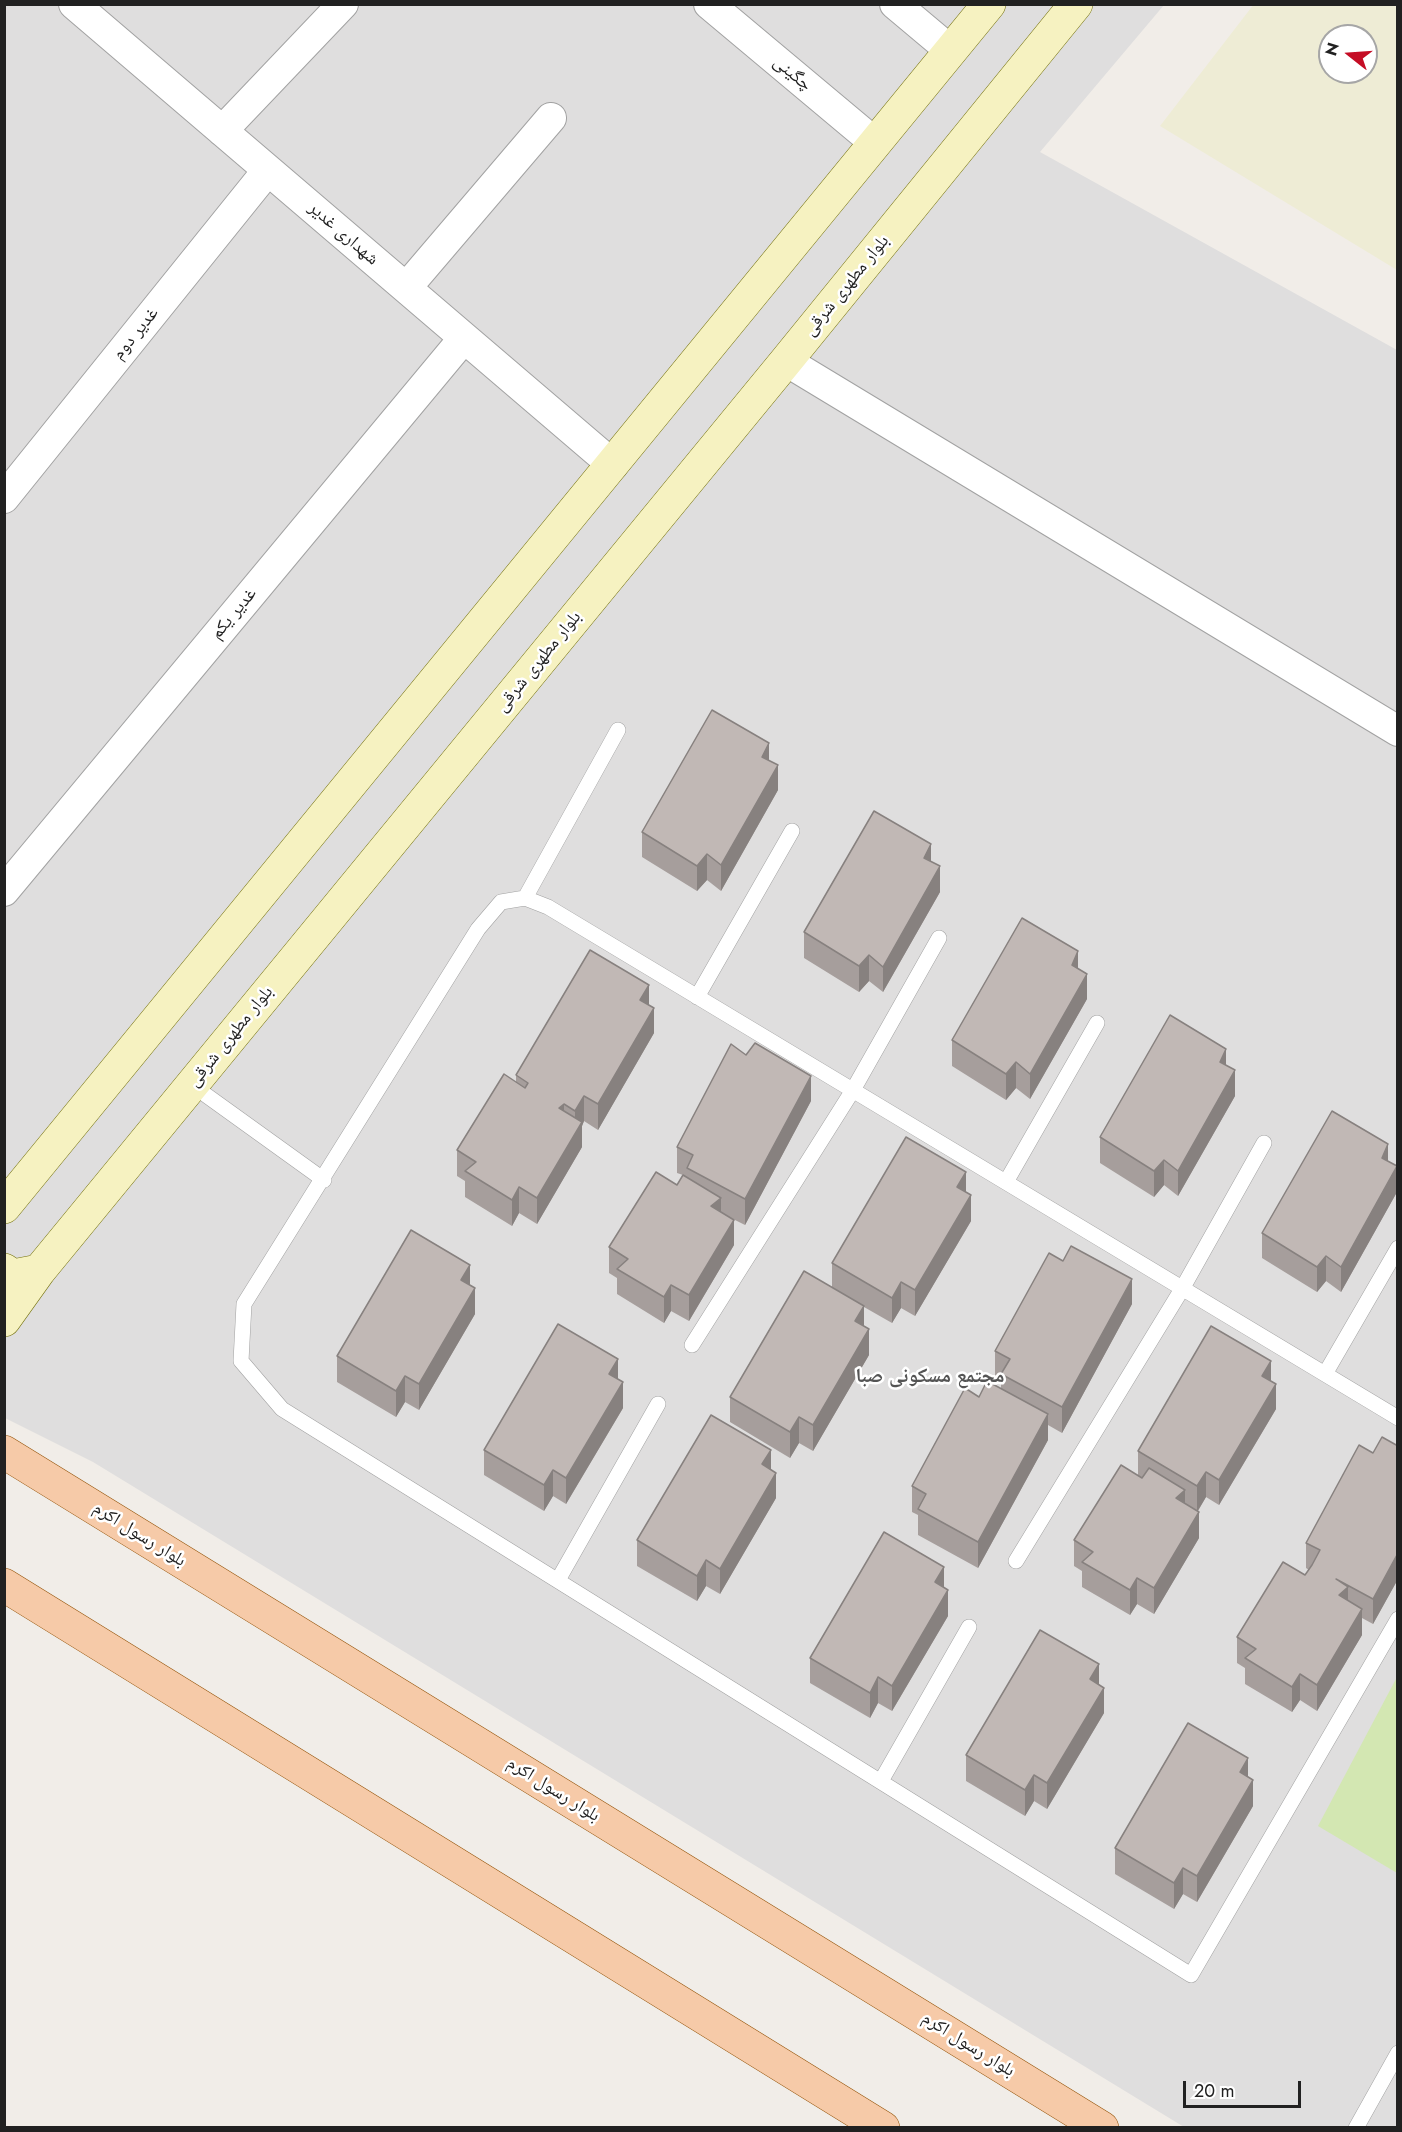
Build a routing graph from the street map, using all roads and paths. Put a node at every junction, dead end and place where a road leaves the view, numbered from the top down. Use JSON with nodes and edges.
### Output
{"nodes":[{"id":1,"x":74,"y":4,"type":"edge"},
{"id":2,"x":344,"y":4,"type":"edge"},
{"id":3,"x":709,"y":4,"type":"edge"},
{"id":4,"x":895,"y":4,"type":"edge"},
{"id":5,"x":989,"y":4,"type":"edge"},
{"id":6,"x":1076,"y":4,"type":"edge"},
{"id":7,"x":951,"y":51,"type":"junction"},
{"id":8,"x":551,"y":118,"type":"dead end"},
{"id":9,"x":222,"y":131,"type":"junction"},
{"id":10,"x":874,"y":143,"type":"junction"},
{"id":11,"x":268,"y":170,"type":"junction"},
{"id":12,"x":406,"y":288,"type":"junction"},
{"id":13,"x":464,"y":338,"type":"junction"},
{"id":14,"x":786,"y":361,"type":"junction"},
{"id":15,"x":613,"y":465,"type":"junction"},
{"id":16,"x":4,"y":498,"type":"edge"},
{"id":17,"x":618,"y":730,"type":"dead end"},
{"id":18,"x":1398,"y":731,"type":"edge"},
{"id":19,"x":792,"y":831,"type":"dead end"},
{"id":20,"x":4,"y":891,"type":"edge"},
{"id":21,"x":525,"y":898,"type":"junction"},
{"id":22,"x":939,"y":938,"type":"dead end"},
{"id":23,"x":697,"y":997,"type":"junction"},
{"id":24,"x":1097,"y":1023,"type":"dead end"},
{"id":25,"x":192,"y":1085,"type":"junction"},
{"id":26,"x":853,"y":1090,"type":"junction"},
{"id":27,"x":1264,"y":1143,"type":"dead end"},
{"id":28,"x":324,"y":1180,"type":"junction"},
{"id":29,"x":1006,"y":1182,"type":"junction"},
{"id":30,"x":4,"y":1207,"type":"edge"},
{"id":31,"x":1398,"y":1248,"type":"edge"},
{"id":32,"x":4,"y":1270,"type":"edge"},
{"id":33,"x":39,"y":1271,"type":"junction"},
{"id":34,"x":1182,"y":1289,"type":"junction"},
{"id":35,"x":4,"y":1320,"type":"edge"},
{"id":36,"x":692,"y":1345,"type":"dead end"},
{"id":37,"x":1325,"y":1374,"type":"junction"},
{"id":38,"x":658,"y":1404,"type":"dead end"},
{"id":39,"x":1398,"y":1418,"type":"edge"},
{"id":40,"x":4,"y":1452,"type":"edge"},
{"id":41,"x":1017,"y":1561,"type":"dead end"},
{"id":42,"x":558,"y":1580,"type":"junction"},
{"id":43,"x":4,"y":1585,"type":"edge"},
{"id":44,"x":1398,"y":1619,"type":"edge"},
{"id":45,"x":969,"y":1627,"type":"dead end"},
{"id":46,"x":881,"y":1781,"type":"junction"},
{"id":47,"x":1398,"y":2053,"type":"edge"},
{"id":48,"x":883,"y":2127,"type":"edge"},
{"id":49,"x":1102,"y":2127,"type":"edge"},
{"id":50,"x":1356,"y":2127,"type":"edge"}],
"edges":[{"from":1,"to":9,"type":"street","name":"شهداری غدیر"},
{"from":2,"to":9,"type":"street"},
{"from":3,"to":10,"type":"street","name":"چگینی"},
{"from":4,"to":7,"type":"street"},
{"from":5,"to":7,"type":"main road"},
{"from":6,"to":14,"type":"main road","name":"بلوار مطهری شرقی"},
{"from":7,"to":10,"type":"main road"},
{"from":8,"to":12,"type":"street"},
{"from":9,"to":11,"type":"street","name":"شهداری غدیر"},
{"from":10,"to":15,"type":"main road"},
{"from":11,"to":12,"type":"street","name":"شهداری غدیر"},
{"from":11,"to":16,"type":"street","name":"غدیر دوم"},
{"from":12,"to":13,"type":"street","name":"شهداری غدیر"},
{"from":13,"to":15,"type":"street","name":"شهداری غدیر"},
{"from":13,"to":20,"type":"street","name":"غدیر یکم"},
{"from":14,"to":18,"type":"street"},
{"from":14,"to":25,"type":"main road","name":"بلوار مطهری شرقی"},
{"from":15,"to":30,"type":"main road"},
{"from":17,"to":21,"type":"lane"},
{"from":19,"to":23,"type":"lane"},
{"from":21,"to":23,"type":"lane"},
{"from":21,"to":28,"type":"lane"},
{"from":22,"to":26,"type":"lane"},
{"from":23,"to":26,"type":"lane"},
{"from":24,"to":29,"type":"lane"},
{"from":25,"to":28,"type":"lane"},
{"from":25,"to":33,"type":"main road","name":"بلوار مطهری شرقی"},
{"from":26,"to":29,"type":"lane"},
{"from":26,"to":36,"type":"lane"},
{"from":27,"to":34,"type":"lane"},
{"from":28,"to":42,"type":"lane"},
{"from":29,"to":34,"type":"lane"},
{"from":31,"to":37,"type":"lane"},
{"from":32,"to":33,"type":"main road"},
{"from":33,"to":35,"type":"main road","name":"بلوار مطهری شرقی"},
{"from":34,"to":37,"type":"lane"},
{"from":34,"to":41,"type":"lane"},
{"from":37,"to":39,"type":"lane"},
{"from":38,"to":42,"type":"lane"},
{"from":40,"to":49,"type":"main road","name":"بلوار رسول اکرم"},
{"from":42,"to":46,"type":"lane"},
{"from":43,"to":48,"type":"main road"},
{"from":44,"to":46,"type":"lane"},
{"from":45,"to":46,"type":"lane"},
{"from":47,"to":50,"type":"lane"}]}
